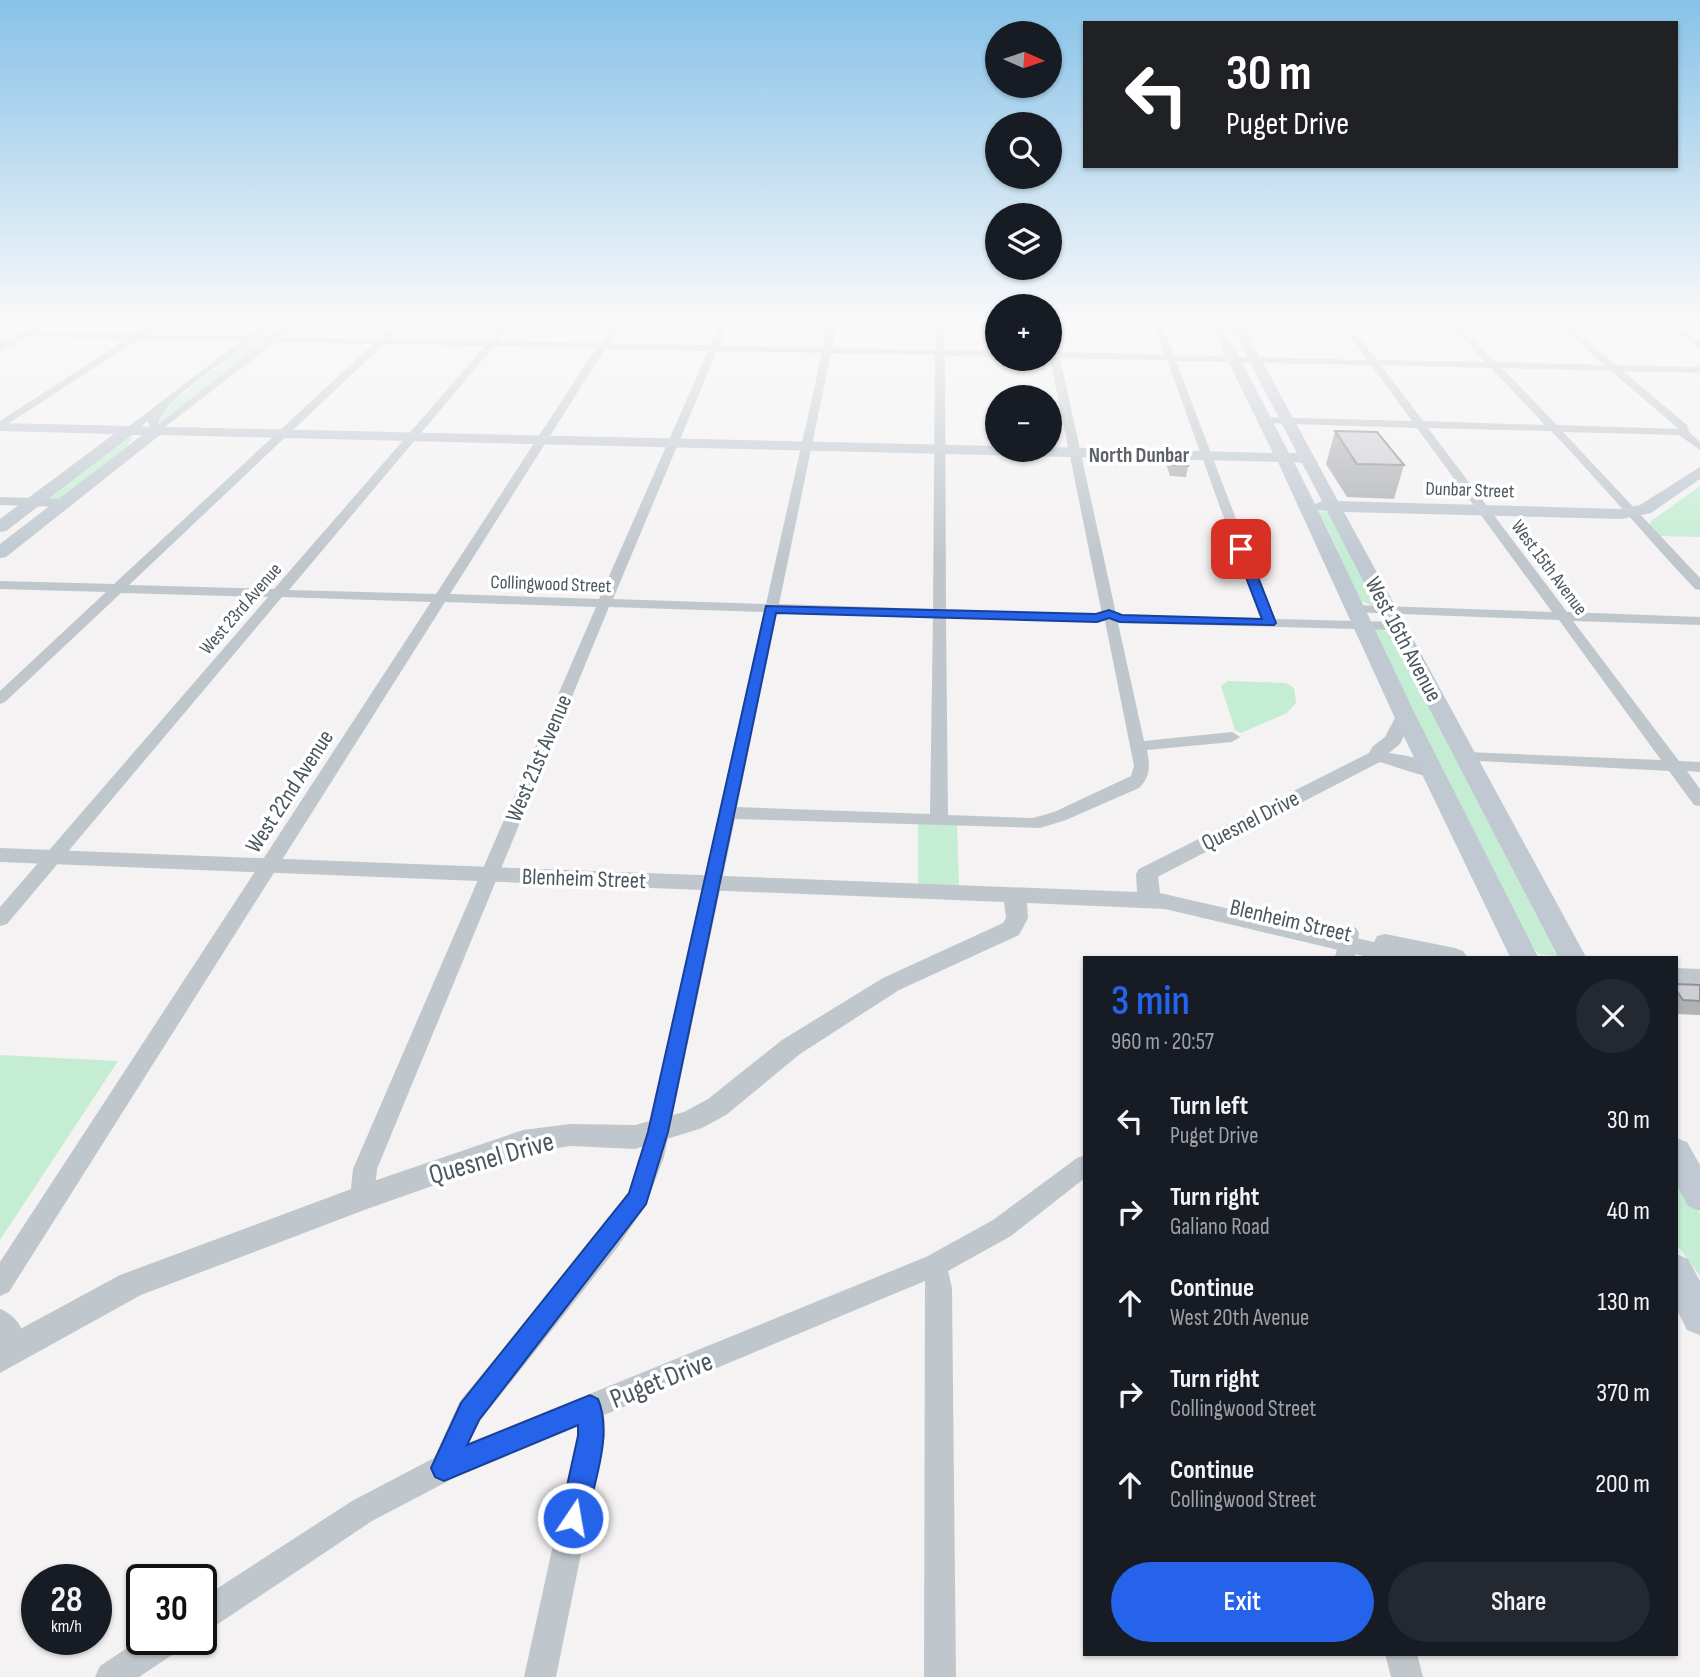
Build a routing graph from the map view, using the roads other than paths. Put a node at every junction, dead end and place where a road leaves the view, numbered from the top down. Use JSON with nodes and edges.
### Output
{"nodes":[{"id":1,"x":40,"y":400,"type":"edge"},
{"id":2,"x":195,"y":400,"type":"edge"},
{"id":3,"x":319,"y":400,"type":"edge"},
{"id":4,"x":444,"y":400,"type":"edge"},
{"id":5,"x":568,"y":400,"type":"edge"},
{"id":6,"x":691,"y":400,"type":"edge"},
{"id":7,"x":816,"y":400,"type":"edge"},
{"id":8,"x":940,"y":400,"type":"edge"},
{"id":9,"x":1064,"y":400,"type":"edge"},
{"id":10,"x":1186,"y":400,"type":"edge"},
{"id":11,"x":1254,"y":400,"type":"edge"},
{"id":12,"x":1276,"y":400,"type":"edge"},
{"id":13,"x":1402,"y":400,"type":"edge"},
{"id":14,"x":1527,"y":400,"type":"edge"},
{"id":15,"x":1652,"y":400,"type":"edge"},
{"id":16,"x":167,"y":401,"type":"joint"},
{"id":17,"x":1263,"y":420,"type":"junction"},
{"id":18,"x":1287,"y":421,"type":"junction"},
{"id":19,"x":1420,"y":425,"type":"junction"},
{"id":20,"x":0,"y":426,"type":"edge"},
{"id":21,"x":1554,"y":428,"type":"junction"},
{"id":22,"x":129,"y":430,"type":"junction"},
{"id":23,"x":156,"y":431,"type":"junction"},
{"id":24,"x":1682,"y":432,"type":"junction"},
{"id":25,"x":283,"y":434,"type":"junction"},
{"id":26,"x":412,"y":437,"type":"junction"},
{"id":27,"x":542,"y":440,"type":"junction"},
{"id":28,"x":673,"y":443,"type":"junction"},
{"id":29,"x":806,"y":447,"type":"junction"},
{"id":30,"x":1700,"y":447,"type":"edge"},
{"id":31,"x":939,"y":450,"type":"junction"},
{"id":32,"x":1076,"y":452,"type":"junction"},
{"id":33,"x":128,"y":453,"type":"junction"},
{"id":34,"x":1206,"y":456,"type":"junction"},
{"id":35,"x":1283,"y":457,"type":"junction"},
{"id":36,"x":1306,"y":458,"type":"junction"},
{"id":37,"x":1700,"y":472,"type":"edge"},
{"id":38,"x":0,"y":501,"type":"edge"},
{"id":39,"x":34,"y":502,"type":"junction"},
{"id":40,"x":64,"y":503,"type":"junction"},
{"id":41,"x":1307,"y":505,"type":"junction"},
{"id":42,"x":1333,"y":506,"type":"junction"},
{"id":43,"x":1485,"y":511,"type":"junction"},
{"id":44,"x":1632,"y":512,"type":"junction"},
{"id":45,"x":0,"y":527,"type":"edge"},
{"id":46,"x":0,"y":553,"type":"edge"},
{"id":47,"x":0,"y":585,"type":"edge"},
{"id":48,"x":1700,"y":586,"type":"edge"},
{"id":49,"x":118,"y":589,"type":"junction"},
{"id":50,"x":278,"y":594,"type":"junction"},
{"id":51,"x":440,"y":598,"type":"junction"},
{"id":52,"x":604,"y":603,"type":"junction"},
{"id":53,"x":771,"y":609,"type":"junction"},
{"id":54,"x":940,"y":613,"type":"junction"},
{"id":55,"x":1563,"y":616,"type":"junction"},
{"id":56,"x":1358,"y":617,"type":"junction"},
{"id":57,"x":1111,"y":618,"type":"junction"},
{"id":58,"x":1393,"y":618,"type":"junction"},
{"id":59,"x":1700,"y":621,"type":"edge"},
{"id":60,"x":1269,"y":623,"type":"junction"},
{"id":61,"x":0,"y":699,"type":"edge"},
{"id":62,"x":1405,"y":716,"type":"junction"},
{"id":63,"x":1232,"y":737,"type":"dead end"},
{"id":64,"x":1139,"y":747,"type":"junction"},
{"id":65,"x":1378,"y":757,"type":"junction"},
{"id":66,"x":1466,"y":757,"type":"junction"},
{"id":67,"x":1675,"y":766,"type":"junction"},
{"id":68,"x":1700,"y":767,"type":"edge"},
{"id":69,"x":1433,"y":773,"type":"junction"},
{"id":70,"x":1700,"y":801,"type":"edge"},
{"id":71,"x":727,"y":814,"type":"junction"},
{"id":72,"x":939,"y":820,"type":"junction"},
{"id":73,"x":0,"y":855,"type":"edge"},
{"id":74,"x":52,"y":857,"type":"junction"},
{"id":75,"x":269,"y":865,"type":"junction"},
{"id":76,"x":489,"y":875,"type":"junction"},
{"id":77,"x":712,"y":883,"type":"junction"},
{"id":78,"x":1015,"y":895,"type":"junction"},
{"id":79,"x":1158,"y":901,"type":"junction"},
{"id":80,"x":0,"y":919,"type":"edge"},
{"id":81,"x":1347,"y":945,"type":"edge"},
{"id":82,"x":1397,"y":956,"type":"edge"},
{"id":83,"x":1446,"y":956,"type":"edge"},
{"id":84,"x":1524,"y":956,"type":"edge"},
{"id":85,"x":1571,"y":956,"type":"edge"},
{"id":86,"x":1678,"y":977,"type":"edge"},
{"id":87,"x":1700,"y":978,"type":"edge"},
{"id":88,"x":658,"y":1132,"type":"junction"},
{"id":89,"x":1678,"y":1156,"type":"edge"},
{"id":90,"x":1083,"y":1167,"type":"edge"},
{"id":91,"x":1700,"y":1196,"type":"edge"},
{"id":92,"x":362,"y":1198,"type":"junction"},
{"id":93,"x":935,"y":1265,"type":"junction"},
{"id":94,"x":0,"y":1284,"type":"edge"},
{"id":95,"x":4,"y":1342,"type":"edge"},
{"id":96,"x":590,"y":1407,"type":"junction"},
{"id":97,"x":444,"y":1468,"type":"junction"},
{"id":98,"x":217,"y":1606,"type":"edge"},
{"id":99,"x":148,"y":1655,"type":"edge"},
{"id":100,"x":1402,"y":1656,"type":"edge"},
{"id":101,"x":127,"y":1672,"type":"edge"},
{"id":102,"x":540,"y":1677,"type":"edge"},
{"id":103,"x":940,"y":1677,"type":"edge"},
{"id":104,"x":1407,"y":1677,"type":"edge"}],
"edges":[{"from":1,"to":20,"type":"street"},
{"from":2,"to":23,"type":"street"},
{"from":3,"to":25,"type":"street"},
{"from":4,"to":26,"type":"street","name":"West 23rd Avenue"},
{"from":5,"to":27,"type":"street","name":"West 22nd Avenue"},
{"from":6,"to":28,"type":"street","name":"West 21st Avenue"},
{"from":7,"to":29,"type":"street"},
{"from":8,"to":31,"type":"street"},
{"from":9,"to":32,"type":"street"},
{"from":10,"to":34,"type":"street"},
{"from":11,"to":17,"type":"main road","name":"West 16th Avenue"},
{"from":12,"to":18,"type":"main road","name":"West 16th Avenue"},
{"from":13,"to":19,"type":"street","name":"West 15th Avenue"},
{"from":14,"to":21,"type":"street"},
{"from":15,"to":24,"type":"street"},
{"from":16,"to":22,"type":"street"},
{"from":16,"to":23,"type":"street"},
{"from":17,"to":18,"type":"street"},
{"from":17,"to":35,"type":"main road","name":"West 16th Avenue"},
{"from":18,"to":19,"type":"street"},
{"from":18,"to":36,"type":"main road","name":"West 16th Avenue"},
{"from":19,"to":21,"type":"street"},
{"from":19,"to":43,"type":"street","name":"West 15th Avenue"},
{"from":20,"to":22,"type":"main road"},
{"from":21,"to":24,"type":"street"},
{"from":21,"to":44,"type":"street"},
{"from":22,"to":23,"type":"main road"},
{"from":22,"to":33,"type":"main road"},
{"from":22,"to":39,"type":"main road"},
{"from":23,"to":25,"type":"main road"},
{"from":23,"to":33,"type":"main road"},
{"from":24,"to":30,"type":"street"},
{"from":25,"to":26,"type":"main road"},
{"from":25,"to":49,"type":"street"},
{"from":26,"to":27,"type":"main road"},
{"from":26,"to":50,"type":"street","name":"West 23rd Avenue"},
{"from":27,"to":28,"type":"main road"},
{"from":27,"to":51,"type":"street","name":"West 22nd Avenue"},
{"from":28,"to":29,"type":"main road"},
{"from":28,"to":52,"type":"street","name":"West 21st Avenue"},
{"from":29,"to":31,"type":"main road"},
{"from":29,"to":53,"type":"street"},
{"from":31,"to":32,"type":"main road"},
{"from":31,"to":54,"type":"street"},
{"from":32,"to":34,"type":"main road"},
{"from":32,"to":57,"type":"street"},
{"from":33,"to":40,"type":"main road"},
{"from":34,"to":35,"type":"main road"},
{"from":34,"to":60,"type":"street"},
{"from":35,"to":36,"type":"main road"},
{"from":35,"to":41,"type":"main road","name":"West 16th Avenue"},
{"from":36,"to":42,"type":"main road","name":"West 16th Avenue"},
{"from":37,"to":44,"type":"main road"},
{"from":38,"to":39,"type":"street"},
{"from":39,"to":40,"type":"street"},
{"from":39,"to":45,"type":"main road"},
{"from":40,"to":46,"type":"main road"},
{"from":41,"to":42,"type":"main road","name":"Dunbar Street"},
{"from":41,"to":56,"type":"main road","name":"West 16th Avenue"},
{"from":42,"to":43,"type":"main road","name":"Dunbar Street"},
{"from":42,"to":58,"type":"main road","name":"West 16th Avenue"},
{"from":43,"to":44,"type":"main road","name":"Dunbar Street"},
{"from":43,"to":55,"type":"street","name":"West 15th Avenue"},
{"from":44,"to":48,"type":"street"},
{"from":47,"to":49,"type":"street","name":"Collingwood Street"},
{"from":49,"to":50,"type":"street","name":"Collingwood Street"},
{"from":49,"to":61,"type":"street"},
{"from":50,"to":51,"type":"street","name":"Collingwood Street"},
{"from":50,"to":74,"type":"street","name":"West 23rd Avenue"},
{"from":51,"to":52,"type":"street","name":"Collingwood Street"},
{"from":51,"to":75,"type":"street","name":"West 22nd Avenue"},
{"from":52,"to":53,"type":"street","name":"Collingwood Street"},
{"from":52,"to":76,"type":"street","name":"West 21st Avenue"},
{"from":53,"to":54,"type":"street","name":"Collingwood Street"},
{"from":53,"to":71,"type":"street"},
{"from":54,"to":57,"type":"street","name":"Collingwood Street"},
{"from":54,"to":72,"type":"street"},
{"from":55,"to":58,"type":"street","name":"Collingwood Street"},
{"from":55,"to":59,"type":"street","name":"Collingwood Street"},
{"from":55,"to":67,"type":"street","name":"West 15th Avenue"},
{"from":56,"to":58,"type":"street","name":"Collingwood Street"},
{"from":56,"to":60,"type":"street","name":"Collingwood Street"},
{"from":56,"to":62,"type":"main road","name":"West 16th Avenue"},
{"from":57,"to":60,"type":"street","name":"Collingwood Street"},
{"from":57,"to":64,"type":"street"},
{"from":58,"to":66,"type":"main road","name":"West 16th Avenue"},
{"from":62,"to":65,"type":"street","name":"Quesnel Drive"},
{"from":62,"to":69,"type":"main road","name":"West 16th Avenue"},
{"from":63,"to":64,"type":"street"},
{"from":64,"to":72,"type":"street"},
{"from":65,"to":69,"type":"street"},
{"from":65,"to":79,"type":"street","name":"Quesnel Drive"},
{"from":66,"to":67,"type":"street"},
{"from":66,"to":85,"type":"main road","name":"West 16th Avenue"},
{"from":67,"to":68,"type":"street"},
{"from":67,"to":70,"type":"street","name":"West 15th Avenue"},
{"from":69,"to":84,"type":"main road","name":"West 16th Avenue"},
{"from":71,"to":72,"type":"street"},
{"from":71,"to":77,"type":"street"},
{"from":73,"to":74,"type":"street","name":"Blenheim Street"},
{"from":74,"to":75,"type":"street","name":"Blenheim Street"},
{"from":74,"to":80,"type":"street","name":"West 23rd Avenue"},
{"from":75,"to":76,"type":"street","name":"Blenheim Street"},
{"from":75,"to":94,"type":"street","name":"West 22nd Avenue"},
{"from":76,"to":77,"type":"street","name":"Blenheim Street"},
{"from":76,"to":92,"type":"street","name":"West 21st Avenue"},
{"from":77,"to":78,"type":"street","name":"Blenheim Street"},
{"from":77,"to":88,"type":"street"},
{"from":78,"to":79,"type":"street","name":"Blenheim Street"},
{"from":78,"to":88,"type":"street","name":"Quesnel Drive"},
{"from":79,"to":81,"type":"street","name":"Blenheim Street"},
{"from":81,"to":82,"type":"street","name":"Blenheim Street"},
{"from":81,"to":83,"type":"street","name":"Blenheim Street"},
{"from":86,"to":87,"type":"street"},
{"from":88,"to":92,"type":"street","name":"Quesnel Drive"},
{"from":88,"to":97,"type":"street"},
{"from":89,"to":91,"type":"main road"},
{"from":90,"to":93,"type":"street","name":"Puget Drive"},
{"from":92,"to":95,"type":"street","name":"Quesnel Drive"},
{"from":93,"to":96,"type":"street","name":"Puget Drive"},
{"from":93,"to":103,"type":"street"},
{"from":96,"to":97,"type":"street","name":"Puget Drive"},
{"from":96,"to":102,"type":"street"},
{"from":97,"to":98,"type":"street","name":"Puget Drive"},
{"from":99,"to":101,"type":"street"},
{"from":100,"to":104,"type":"street"}]}
